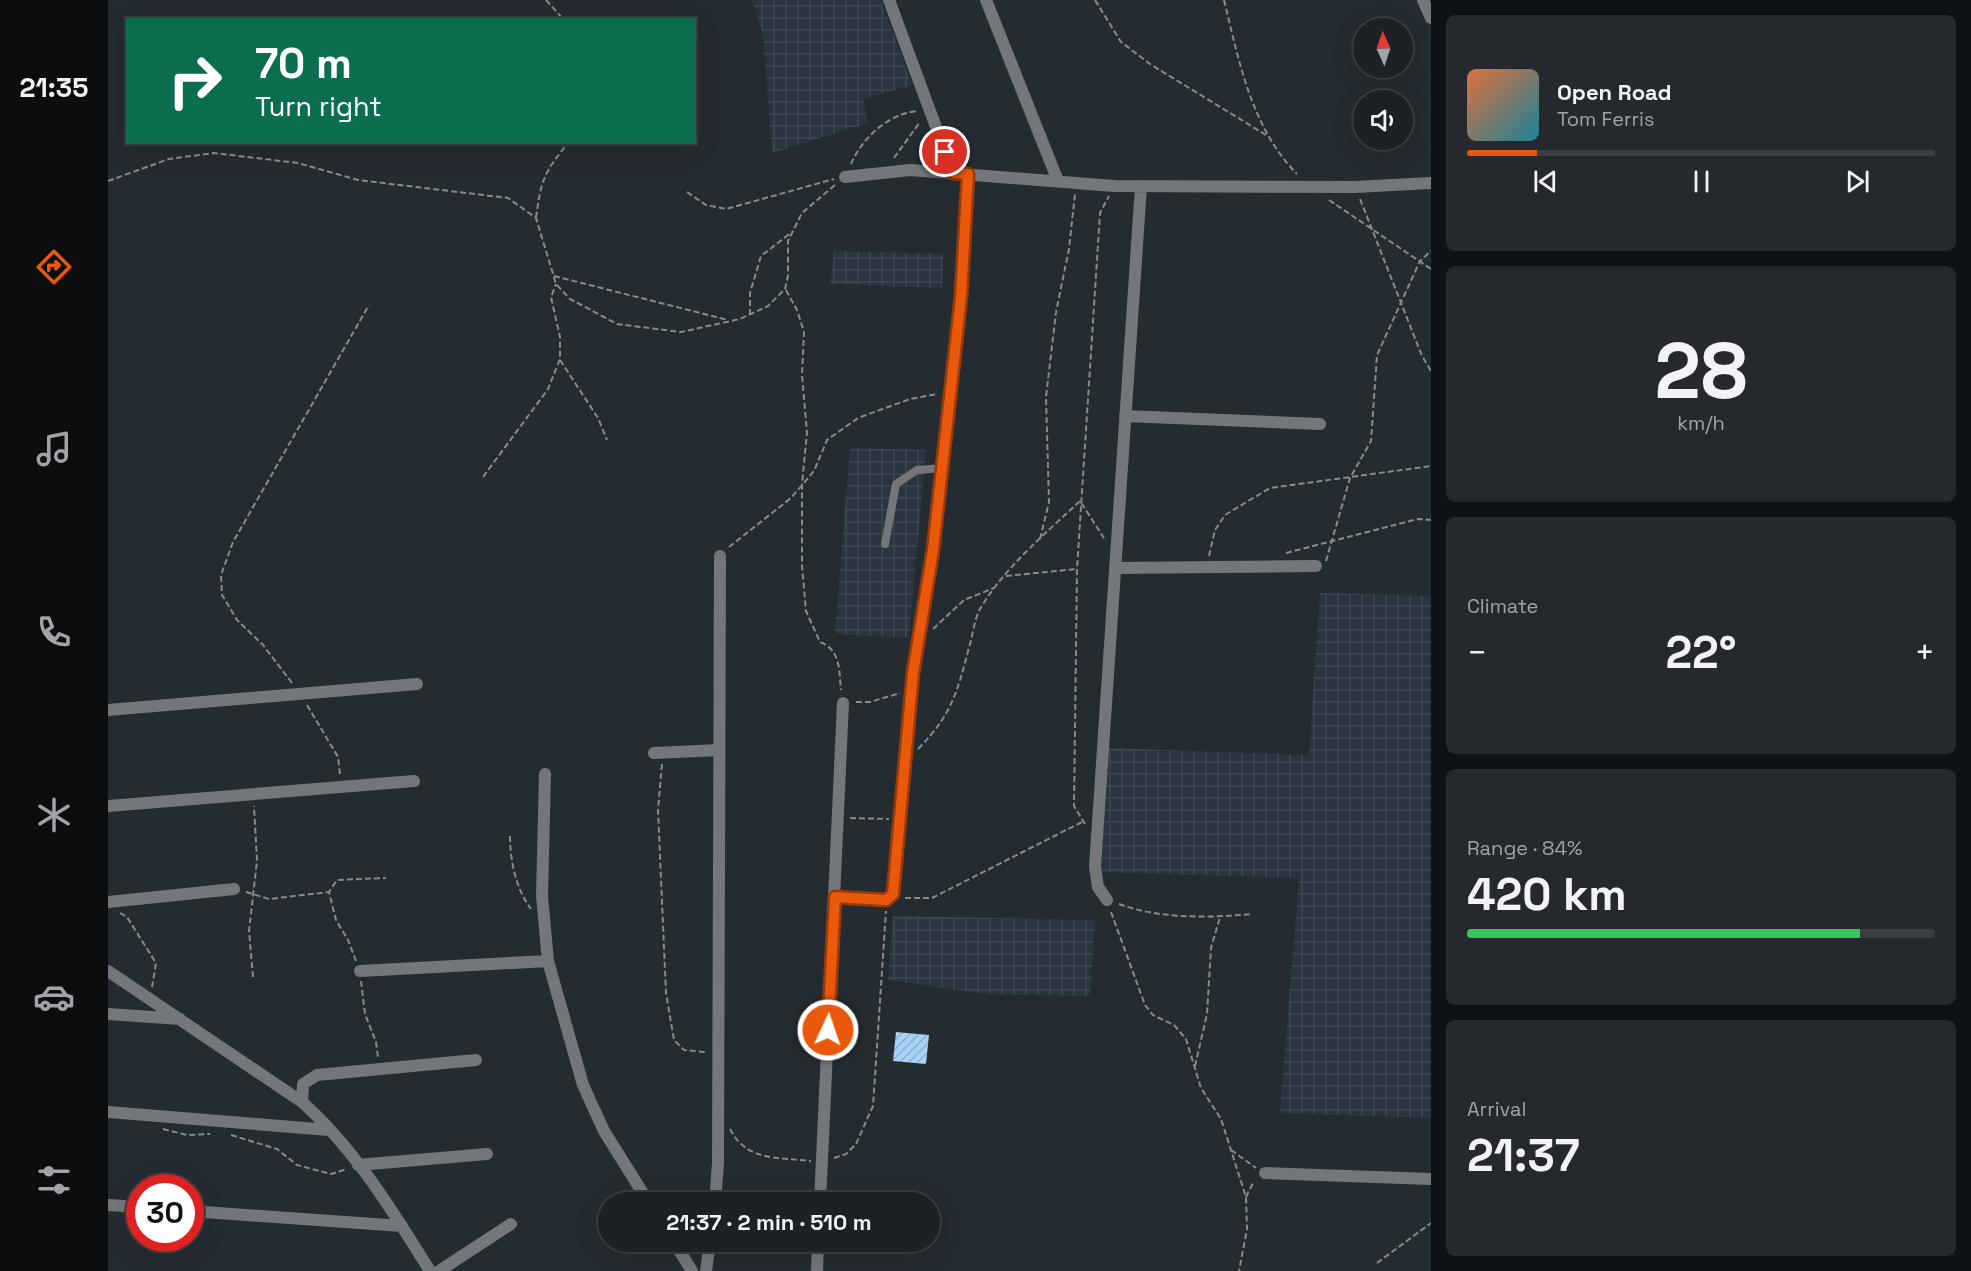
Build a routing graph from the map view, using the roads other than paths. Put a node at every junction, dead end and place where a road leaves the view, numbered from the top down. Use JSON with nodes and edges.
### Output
{"nodes":[{"id":1,"x":889,"y":0,"type":"edge"},
{"id":2,"x":986,"y":0,"type":"edge"},
{"id":3,"x":1423,"y":0,"type":"edge"},
{"id":4,"x":1431,"y":18,"type":"edge"},
{"id":5,"x":953,"y":173,"type":"junction"},
{"id":6,"x":968,"y":174,"type":"junction"},
{"id":7,"x":845,"y":177,"type":"road end"},
{"id":8,"x":1058,"y":181,"type":"junction"},
{"id":9,"x":1431,"y":183,"type":"edge"},
{"id":10,"x":1141,"y":186,"type":"junction"},
{"id":11,"x":1125,"y":416,"type":"junction"},
{"id":12,"x":1320,"y":424,"type":"dead end"},
{"id":13,"x":942,"y":468,"type":"junction"},
{"id":14,"x":885,"y":544,"type":"dead end"},
{"id":15,"x":720,"y":556,"type":"road end"},
{"id":16,"x":1316,"y":566,"type":"road end"},
{"id":17,"x":1115,"y":568,"type":"junction"},
{"id":18,"x":417,"y":684,"type":"dead end"},
{"id":19,"x":843,"y":703,"type":"road end"},
{"id":20,"x":108,"y":710,"type":"edge"},
{"id":21,"x":719,"y":750,"type":"junction"},
{"id":22,"x":658,"y":753,"type":"road end"},
{"id":23,"x":545,"y":774,"type":"dead end"},
{"id":24,"x":414,"y":781,"type":"dead end"},
{"id":25,"x":108,"y":806,"type":"edge"},
{"id":26,"x":234,"y":889,"type":"road end"},
{"id":27,"x":835,"y":897,"type":"junction"},
{"id":28,"x":1107,"y":900,"type":"road end"},
{"id":29,"x":113,"y":906,"type":"edge"},
{"id":30,"x":548,"y":961,"type":"junction"},
{"id":31,"x":108,"y":971,"type":"edge"},
{"id":32,"x":360,"y":971,"type":"road end"},
{"id":33,"x":108,"y":1014,"type":"edge"},
{"id":34,"x":182,"y":1019,"type":"junction"},
{"id":35,"x":476,"y":1060,"type":"dead end"},
{"id":36,"x":302,"y":1102,"type":"junction"},
{"id":37,"x":108,"y":1112,"type":"edge"},
{"id":38,"x":329,"y":1130,"type":"junction"},
{"id":39,"x":487,"y":1154,"type":"dead end"},
{"id":40,"x":358,"y":1165,"type":"junction"},
{"id":41,"x":1265,"y":1173,"type":"road end"},
{"id":42,"x":1431,"y":1179,"type":"edge"},
{"id":43,"x":642,"y":1192,"type":"edge"},
{"id":44,"x":716,"y":1192,"type":"edge"},
{"id":45,"x":821,"y":1192,"type":"edge"},
{"id":46,"x":108,"y":1205,"type":"edge"},
{"id":47,"x":126,"y":1206,"type":"edge"},
{"id":48,"x":204,"y":1212,"type":"edge"},
{"id":49,"x":511,"y":1224,"type":"dead end"},
{"id":50,"x":402,"y":1226,"type":"junction"},
{"id":51,"x":680,"y":1252,"type":"edge"},
{"id":52,"x":708,"y":1252,"type":"edge"},
{"id":53,"x":818,"y":1252,"type":"edge"},
{"id":54,"x":430,"y":1271,"type":"edge"},
{"id":55,"x":439,"y":1271,"type":"edge"},
{"id":56,"x":692,"y":1271,"type":"edge"},
{"id":57,"x":705,"y":1271,"type":"edge"},
{"id":58,"x":817,"y":1271,"type":"edge"}],
"edges":[{"from":1,"to":5,"type":"street"},
{"from":2,"to":8,"type":"street"},
{"from":3,"to":4,"type":"street"},
{"from":5,"to":6,"type":"street"},
{"from":5,"to":7,"type":"street"},
{"from":6,"to":8,"type":"street"},
{"from":6,"to":13,"type":"street"},
{"from":8,"to":10,"type":"street"},
{"from":9,"to":10,"type":"street"},
{"from":10,"to":11,"type":"street"},
{"from":11,"to":12,"type":"street"},
{"from":11,"to":17,"type":"street"},
{"from":13,"to":14,"type":"lane"},
{"from":13,"to":27,"type":"street"},
{"from":15,"to":21,"type":"street"},
{"from":16,"to":17,"type":"street"},
{"from":17,"to":28,"type":"street"},
{"from":18,"to":20,"type":"street"},
{"from":19,"to":27,"type":"street"},
{"from":21,"to":22,"type":"street"},
{"from":21,"to":44,"type":"street"},
{"from":23,"to":30,"type":"street"},
{"from":24,"to":25,"type":"street"},
{"from":26,"to":29,"type":"street"},
{"from":27,"to":45,"type":"street"},
{"from":30,"to":32,"type":"street"},
{"from":30,"to":43,"type":"street"},
{"from":31,"to":34,"type":"street"},
{"from":33,"to":34,"type":"street"},
{"from":34,"to":36,"type":"street"},
{"from":35,"to":36,"type":"street"},
{"from":36,"to":38,"type":"street"},
{"from":37,"to":38,"type":"street"},
{"from":38,"to":40,"type":"street"},
{"from":39,"to":40,"type":"street"},
{"from":40,"to":50,"type":"street"},
{"from":41,"to":42,"type":"street"},
{"from":46,"to":47,"type":"street"},
{"from":48,"to":50,"type":"street"},
{"from":49,"to":55,"type":"street"},
{"from":50,"to":54,"type":"street"},
{"from":51,"to":56,"type":"street"},
{"from":52,"to":57,"type":"street"},
{"from":53,"to":58,"type":"street"}]}
